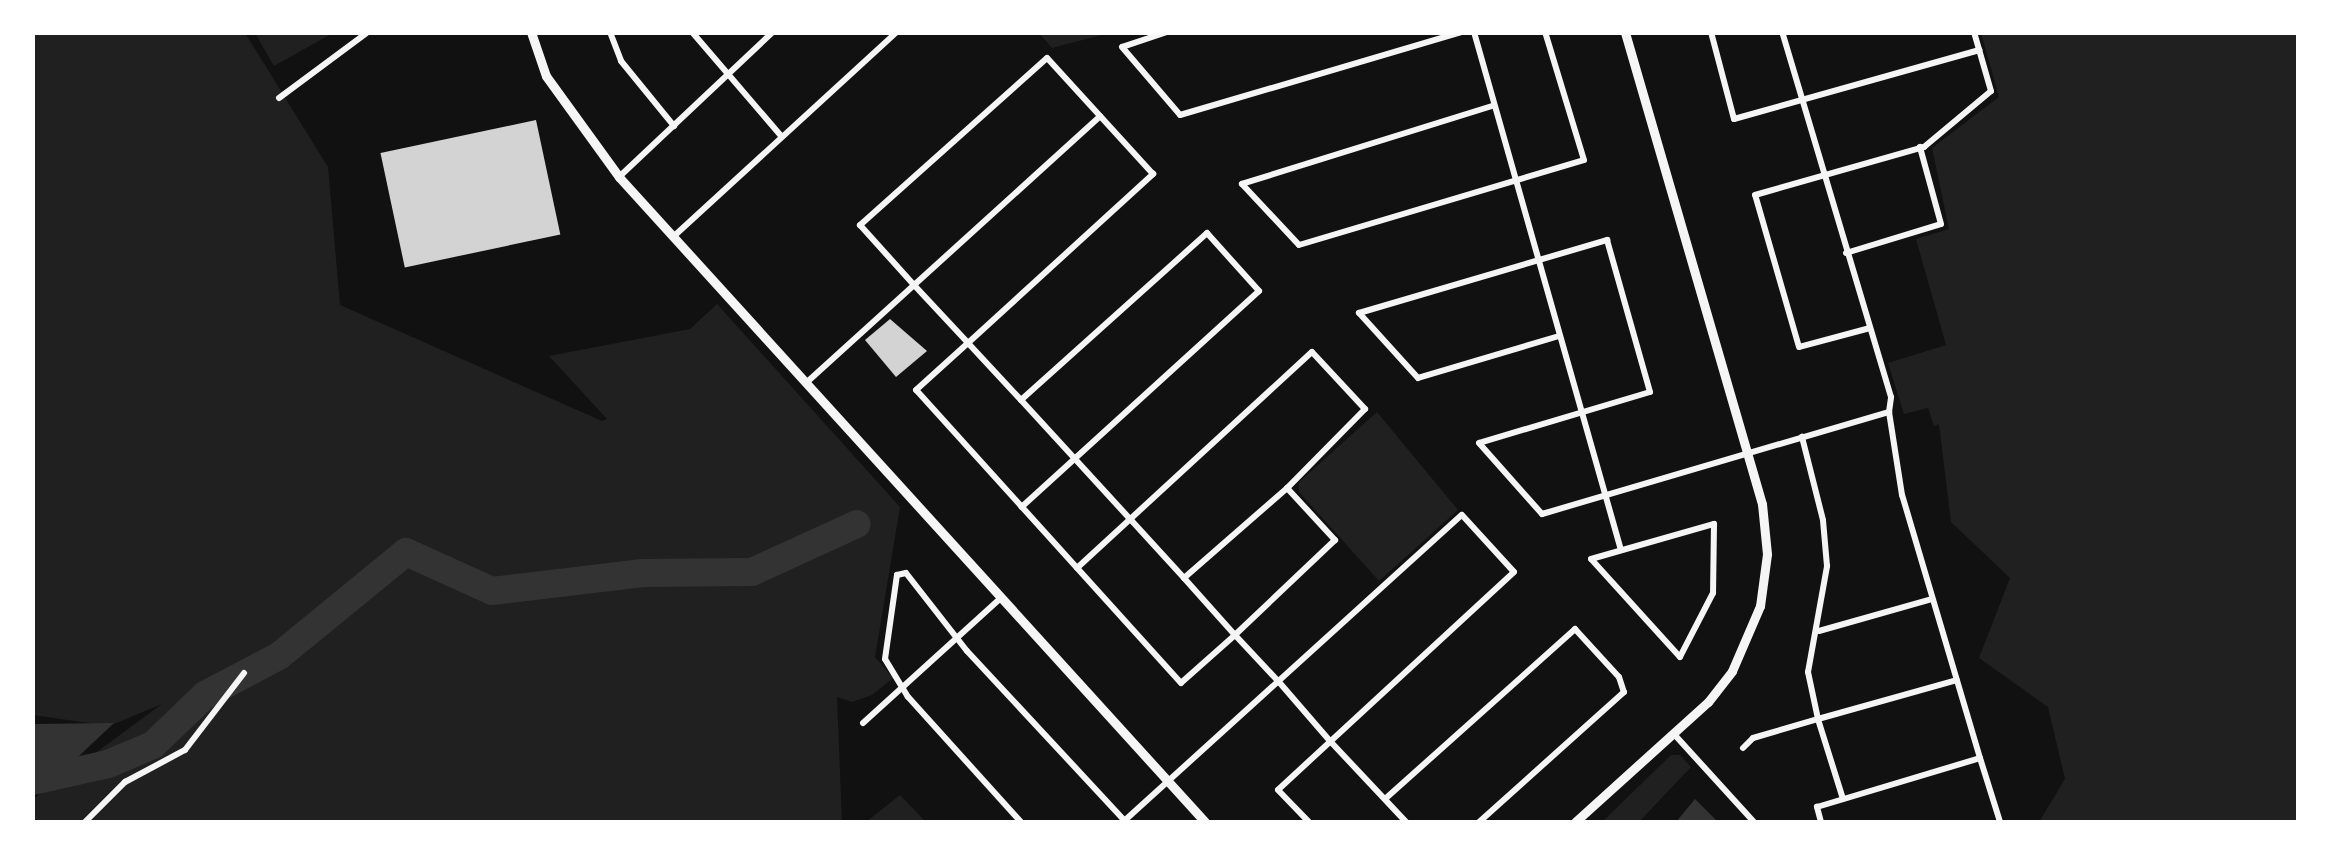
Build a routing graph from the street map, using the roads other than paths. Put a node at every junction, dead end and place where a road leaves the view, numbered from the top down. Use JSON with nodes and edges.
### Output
{"nodes":[{"id":1,"x":368,"y":32,"type":"edge"},
{"id":2,"x":531,"y":32,"type":"edge"},
{"id":3,"x":610,"y":32,"type":"edge"},
{"id":4,"x":692,"y":32,"type":"edge"},
{"id":5,"x":773,"y":32,"type":"edge"},
{"id":6,"x":897,"y":32,"type":"edge"},
{"id":7,"x":1167,"y":32,"type":"edge"},
{"id":8,"x":1462,"y":32,"type":"edge"},
{"id":9,"x":1474,"y":32,"type":"edge"},
{"id":10,"x":1545,"y":32,"type":"edge"},
{"id":11,"x":1625,"y":32,"type":"edge"},
{"id":12,"x":1711,"y":32,"type":"edge"},
{"id":13,"x":1782,"y":32,"type":"edge"},
{"id":14,"x":1974,"y":32,"type":"edge"},
{"id":15,"x":355,"y":34,"type":"edge"},
{"id":16,"x":1978,"y":50,"type":"junction"},
{"id":17,"x":728,"y":76,"type":"junction"},
{"id":18,"x":278,"y":98,"type":"dead end"},
{"id":19,"x":1801,"y":100,"type":"junction"},
{"id":20,"x":1492,"y":106,"type":"junction"},
{"id":21,"x":1100,"y":116,"type":"junction"},
{"id":22,"x":674,"y":126,"type":"junction"},
{"id":23,"x":781,"y":136,"type":"junction"},
{"id":24,"x":1920,"y":147,"type":"junction"},
{"id":25,"x":1825,"y":176,"type":"junction"},
{"id":26,"x":619,"y":177,"type":"junction"},
{"id":27,"x":1518,"y":182,"type":"junction"},
{"id":28,"x":673,"y":236,"type":"junction"},
{"id":29,"x":1846,"y":253,"type":"junction"},
{"id":30,"x":1537,"y":260,"type":"junction"},
{"id":31,"x":914,"y":286,"type":"junction"},
{"id":32,"x":1870,"y":328,"type":"junction"},
{"id":33,"x":1559,"y":336,"type":"junction"},
{"id":34,"x":968,"y":343,"type":"junction"},
{"id":35,"x":806,"y":383,"type":"junction"},
{"id":36,"x":1021,"y":400,"type":"junction"},
{"id":37,"x":1889,"y":412,"type":"junction"},
{"id":38,"x":1581,"y":413,"type":"junction"},
{"id":39,"x":1802,"y":437,"type":"junction"},
{"id":40,"x":1748,"y":454,"type":"junction"},
{"id":41,"x":1075,"y":459,"type":"junction"},
{"id":42,"x":1287,"y":488,"type":"junction"},
{"id":43,"x":1606,"y":494,"type":"junction"},
{"id":44,"x":1022,"y":508,"type":"junction"},
{"id":45,"x":1131,"y":520,"type":"junction"},
{"id":46,"x":1621,"y":550,"type":"junction"},
{"id":47,"x":1077,"y":568,"type":"junction"},
{"id":48,"x":1184,"y":578,"type":"junction"},
{"id":49,"x":1001,"y":598,"type":"junction"},
{"id":50,"x":1932,"y":599,"type":"junction"},
{"id":51,"x":1819,"y":631,"type":"junction"},
{"id":52,"x":1235,"y":634,"type":"junction"},
{"id":53,"x":957,"y":637,"type":"junction"},
{"id":54,"x":244,"y":673,"type":"dead end"},
{"id":55,"x":1957,"y":680,"type":"junction"},
{"id":56,"x":1279,"y":682,"type":"junction"},
{"id":57,"x":905,"y":685,"type":"junction"},
{"id":58,"x":1818,"y":719,"type":"junction"},
{"id":59,"x":863,"y":723,"type":"dead end"},
{"id":60,"x":1673,"y":733,"type":"junction"},
{"id":61,"x":1330,"y":741,"type":"junction"},
{"id":62,"x":1743,"y":748,"type":"dead end"},
{"id":63,"x":1980,"y":758,"type":"junction"},
{"id":64,"x":1167,"y":780,"type":"junction"},
{"id":65,"x":1843,"y":798,"type":"junction"},
{"id":66,"x":1385,"y":799,"type":"junction"},
{"id":67,"x":85,"y":822,"type":"edge"},
{"id":68,"x":1021,"y":822,"type":"edge"},
{"id":69,"x":1124,"y":822,"type":"edge"},
{"id":70,"x":1205,"y":822,"type":"edge"},
{"id":71,"x":1308,"y":822,"type":"edge"},
{"id":72,"x":1406,"y":822,"type":"edge"},
{"id":73,"x":1479,"y":822,"type":"edge"},
{"id":74,"x":1575,"y":822,"type":"edge"},
{"id":75,"x":1754,"y":822,"type":"edge"},
{"id":76,"x":1821,"y":822,"type":"edge"},
{"id":77,"x":2000,"y":822,"type":"edge"}],
"edges":[{"from":1,"to":15,"type":"street"},
{"from":2,"to":26,"type":"street"},
{"from":3,"to":22,"type":"street"},
{"from":4,"to":17,"type":"street"},
{"from":5,"to":17,"type":"street"},
{"from":6,"to":23,"type":"street"},
{"from":7,"to":8,"type":"street"},
{"from":9,"to":20,"type":"street"},
{"from":10,"to":27,"type":"street"},
{"from":11,"to":40,"type":"street"},
{"from":12,"to":19,"type":"street"},
{"from":13,"to":19,"type":"street"},
{"from":14,"to":16,"type":"street"},
{"from":15,"to":18,"type":"street"},
{"from":16,"to":19,"type":"street"},
{"from":16,"to":24,"type":"street"},
{"from":17,"to":22,"type":"street"},
{"from":17,"to":23,"type":"street"},
{"from":19,"to":25,"type":"street"},
{"from":20,"to":27,"type":"street"},
{"from":20,"to":27,"type":"street"},
{"from":21,"to":31,"type":"street"},
{"from":21,"to":31,"type":"street"},
{"from":21,"to":34,"type":"street"},
{"from":22,"to":26,"type":"street"},
{"from":23,"to":28,"type":"street"},
{"from":24,"to":25,"type":"street"},
{"from":24,"to":29,"type":"street"},
{"from":25,"to":29,"type":"street"},
{"from":25,"to":32,"type":"street"},
{"from":26,"to":28,"type":"street"},
{"from":27,"to":30,"type":"street"},
{"from":28,"to":35,"type":"street"},
{"from":29,"to":32,"type":"street"},
{"from":30,"to":33,"type":"street"},
{"from":30,"to":33,"type":"street"},
{"from":30,"to":38,"type":"street"},
{"from":31,"to":34,"type":"street"},
{"from":31,"to":35,"type":"street"},
{"from":32,"to":37,"type":"street"},
{"from":33,"to":38,"type":"street"},
{"from":34,"to":36,"type":"street"},
{"from":34,"to":44,"type":"street"},
{"from":35,"to":49,"type":"street"},
{"from":36,"to":41,"type":"street"},
{"from":36,"to":41,"type":"street"},
{"from":37,"to":39,"type":"street"},
{"from":37,"to":50,"type":"street"},
{"from":38,"to":43,"type":"street"},
{"from":38,"to":43,"type":"street"},
{"from":39,"to":40,"type":"street"},
{"from":39,"to":51,"type":"street"},
{"from":40,"to":43,"type":"street"},
{"from":40,"to":60,"type":"street"},
{"from":41,"to":44,"type":"street"},
{"from":41,"to":45,"type":"street"},
{"from":42,"to":45,"type":"street"},
{"from":42,"to":48,"type":"street"},
{"from":42,"to":52,"type":"street"},
{"from":43,"to":46,"type":"street"},
{"from":44,"to":47,"type":"street"},
{"from":45,"to":47,"type":"street"},
{"from":45,"to":48,"type":"street"},
{"from":46,"to":46,"type":"street"},
{"from":47,"to":52,"type":"street"},
{"from":48,"to":52,"type":"street"},
{"from":49,"to":53,"type":"street"},
{"from":49,"to":64,"type":"street"},
{"from":50,"to":51,"type":"street"},
{"from":50,"to":55,"type":"street"},
{"from":51,"to":58,"type":"street"},
{"from":52,"to":56,"type":"street"},
{"from":53,"to":57,"type":"street"},
{"from":53,"to":57,"type":"street"},
{"from":53,"to":69,"type":"street"},
{"from":54,"to":67,"type":"street"},
{"from":55,"to":58,"type":"street"},
{"from":55,"to":63,"type":"street"},
{"from":56,"to":61,"type":"street"},
{"from":56,"to":61,"type":"street"},
{"from":56,"to":64,"type":"street"},
{"from":57,"to":59,"type":"street"},
{"from":57,"to":68,"type":"street"},
{"from":58,"to":62,"type":"street"},
{"from":58,"to":65,"type":"street"},
{"from":60,"to":74,"type":"street"},
{"from":60,"to":75,"type":"street"},
{"from":61,"to":66,"type":"street"},
{"from":61,"to":71,"type":"street"},
{"from":63,"to":65,"type":"street"},
{"from":63,"to":77,"type":"street"},
{"from":64,"to":69,"type":"street"},
{"from":64,"to":70,"type":"street"},
{"from":65,"to":76,"type":"street"},
{"from":66,"to":72,"type":"street"},
{"from":66,"to":73,"type":"street"}]}
